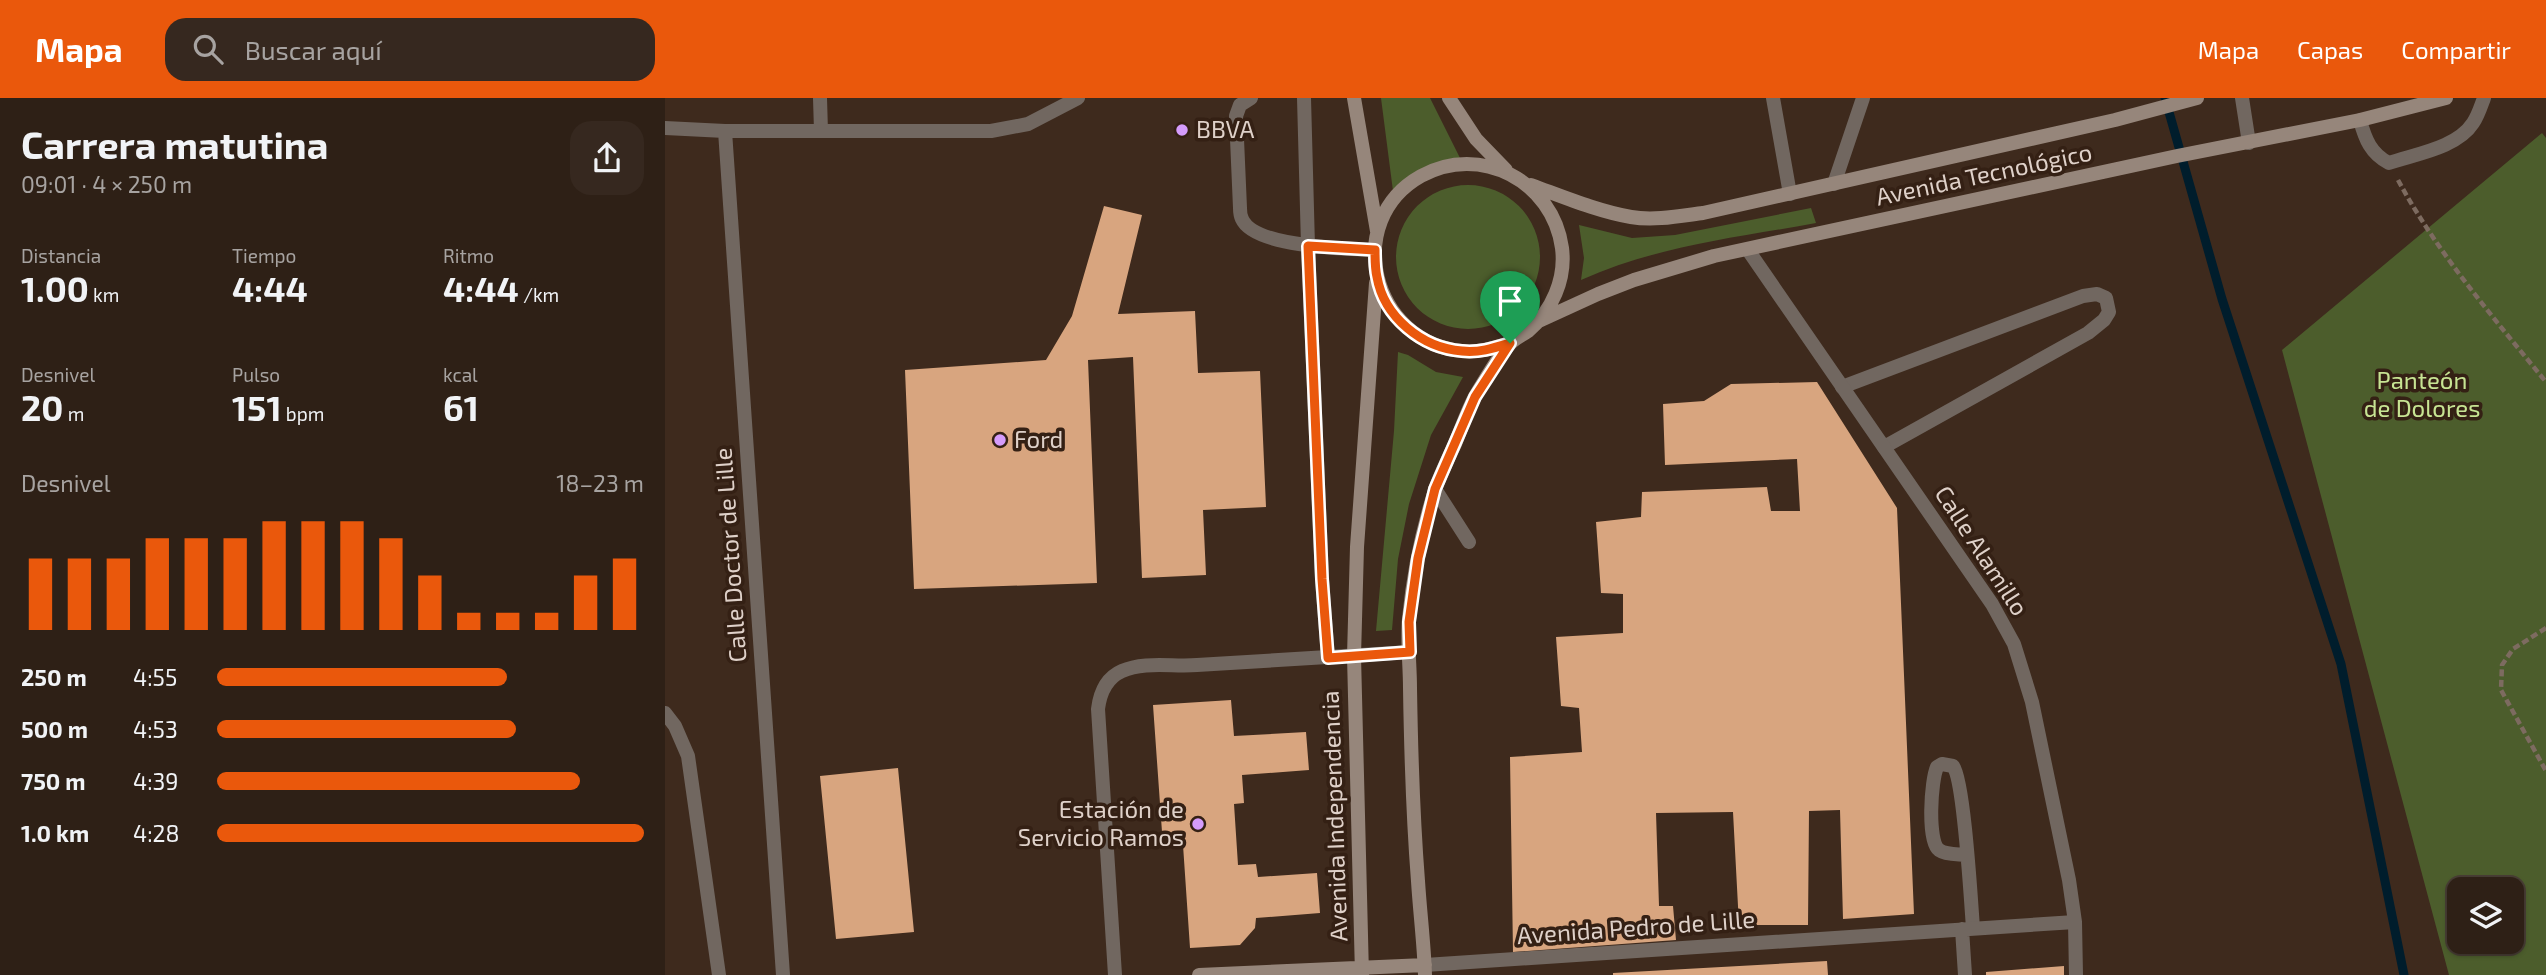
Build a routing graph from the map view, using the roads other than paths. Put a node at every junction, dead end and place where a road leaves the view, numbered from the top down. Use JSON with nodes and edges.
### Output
{"nodes":[{"id":1,"x":820,"y":98,"type":"edge"},
{"id":2,"x":1078,"y":98,"type":"edge"},
{"id":3,"x":1251,"y":98,"type":"edge"},
{"id":4,"x":1304,"y":98,"type":"edge"},
{"id":5,"x":1354,"y":98,"type":"edge"},
{"id":6,"x":1449,"y":98,"type":"edge"},
{"id":7,"x":1773,"y":98,"type":"edge"},
{"id":8,"x":1863,"y":98,"type":"edge"},
{"id":9,"x":2242,"y":98,"type":"edge"},
{"id":10,"x":2411,"y":98,"type":"edge"},
{"id":11,"x":2446,"y":98,"type":"edge"},
{"id":12,"x":2484,"y":98,"type":"edge"},
{"id":13,"x":2195,"y":99,"type":"edge"},
{"id":14,"x":2399,"y":110,"type":"junction"},
{"id":15,"x":2360,"y":120,"type":"junction"},
{"id":16,"x":665,"y":128,"type":"edge"},
{"id":17,"x":725,"y":131,"type":"junction"},
{"id":18,"x":821,"y":131,"type":"junction"},
{"id":19,"x":2249,"y":143,"type":"junction"},
{"id":20,"x":1510,"y":173,"type":"junction"},
{"id":21,"x":1527,"y":183,"type":"junction"},
{"id":22,"x":1834,"y":184,"type":"junction"},
{"id":23,"x":1790,"y":194,"type":"junction"},
{"id":24,"x":1378,"y":232,"type":"junction"},
{"id":25,"x":1308,"y":246,"type":"junction"},
{"id":26,"x":1375,"y":250,"type":"junction"},
{"id":27,"x":1748,"y":250,"type":"junction"},
{"id":28,"x":1377,"y":278,"type":"junction"},
{"id":29,"x":1539,"y":321,"type":"junction"},
{"id":30,"x":1510,"y":343,"type":"junction"},
{"id":31,"x":1842,"y":387,"type":"junction"},
{"id":32,"x":1884,"y":447,"type":"junction"},
{"id":33,"x":1435,"y":489,"type":"junction"},
{"id":34,"x":1469,"y":542,"type":"dead end"},
{"id":35,"x":1410,"y":652,"type":"junction"},
{"id":36,"x":1354,"y":656,"type":"junction"},
{"id":37,"x":1328,"y":658,"type":"junction"},
{"id":38,"x":665,"y":713,"type":"edge"},
{"id":39,"x":1966,"y":855,"type":"junction"},
{"id":40,"x":2075,"y":922,"type":"junction"},
{"id":41,"x":1968,"y":929,"type":"junction"},
{"id":42,"x":1425,"y":970,"type":"edge"},
{"id":43,"x":1361,"y":971,"type":"edge"},
{"id":44,"x":719,"y":975,"type":"edge"},
{"id":45,"x":783,"y":975,"type":"edge"},
{"id":46,"x":1115,"y":975,"type":"edge"},
{"id":47,"x":1199,"y":975,"type":"edge"},
{"id":48,"x":1965,"y":975,"type":"edge"},
{"id":49,"x":2076,"y":975,"type":"edge"}],
"edges":[{"from":1,"to":18,"type":"street"},
{"from":2,"to":18,"type":"street"},
{"from":3,"to":25,"type":"street"},
{"from":4,"to":25,"type":"street","name":"Avenida Independencia"},
{"from":5,"to":24,"type":"main road"},
{"from":6,"to":20,"type":"main road"},
{"from":7,"to":23,"type":"street"},
{"from":8,"to":22,"type":"street"},
{"from":9,"to":19,"type":"street"},
{"from":10,"to":14,"type":"main road"},
{"from":11,"to":14,"type":"main road","name":"Avenida Tecnológico"},
{"from":12,"to":15,"type":"street"},
{"from":13,"to":22,"type":"main road","name":"Avenida Tecnológico"},
{"from":14,"to":15,"type":"main road","name":"Avenida Tecnológico"},
{"from":15,"to":19,"type":"main road","name":"Avenida Tecnológico"},
{"from":16,"to":17,"type":"street"},
{"from":17,"to":18,"type":"street"},
{"from":17,"to":45,"type":"street","name":"Calle Doctor de Lille"},
{"from":19,"to":27,"type":"main road","name":"Avenida Tecnológico"},
{"from":20,"to":21,"type":"main road"},
{"from":20,"to":24,"type":"main road"},
{"from":21,"to":23,"type":"main road","name":"Avenida Tecnológico"},
{"from":21,"to":29,"type":"main road"},
{"from":22,"to":23,"type":"main road","name":"Avenida Tecnológico"},
{"from":24,"to":26,"type":"main road"},
{"from":25,"to":26,"type":"street"},
{"from":25,"to":37,"type":"street","name":"Avenida Independencia"},
{"from":26,"to":28,"type":"main road"},
{"from":27,"to":29,"type":"main road","name":"Avenida Tecnológico"},
{"from":27,"to":31,"type":"street","name":"Calle Alamillo"},
{"from":28,"to":30,"type":"main road"},
{"from":28,"to":36,"type":"main road","name":"Avenida Independencia"},
{"from":29,"to":30,"type":"main road"},
{"from":30,"to":33,"type":"main road"},
{"from":31,"to":32,"type":"street","name":"Calle Alamillo"},
{"from":31,"to":32,"type":"street"},
{"from":32,"to":40,"type":"street","name":"Calle Alamillo"},
{"from":33,"to":34,"type":"street"},
{"from":33,"to":35,"type":"main road"},
{"from":35,"to":36,"type":"street"},
{"from":35,"to":42,"type":"main road"},
{"from":36,"to":37,"type":"street"},
{"from":36,"to":43,"type":"main road","name":"Avenida Independencia"},
{"from":37,"to":46,"type":"street"},
{"from":38,"to":44,"type":"street"},
{"from":39,"to":39,"type":"street"},
{"from":39,"to":41,"type":"street"},
{"from":40,"to":41,"type":"street","name":"Avenida Pedro de Lille"},
{"from":40,"to":49,"type":"street","name":"Calle Alamillo"},
{"from":41,"to":42,"type":"street","name":"Avenida Pedro de Lille"},
{"from":41,"to":48,"type":"street"},
{"from":42,"to":43,"type":"main road","name":"Avenida Pedro de Lille"},
{"from":43,"to":47,"type":"main road","name":"Avenida Pedro de Lille"}]}
